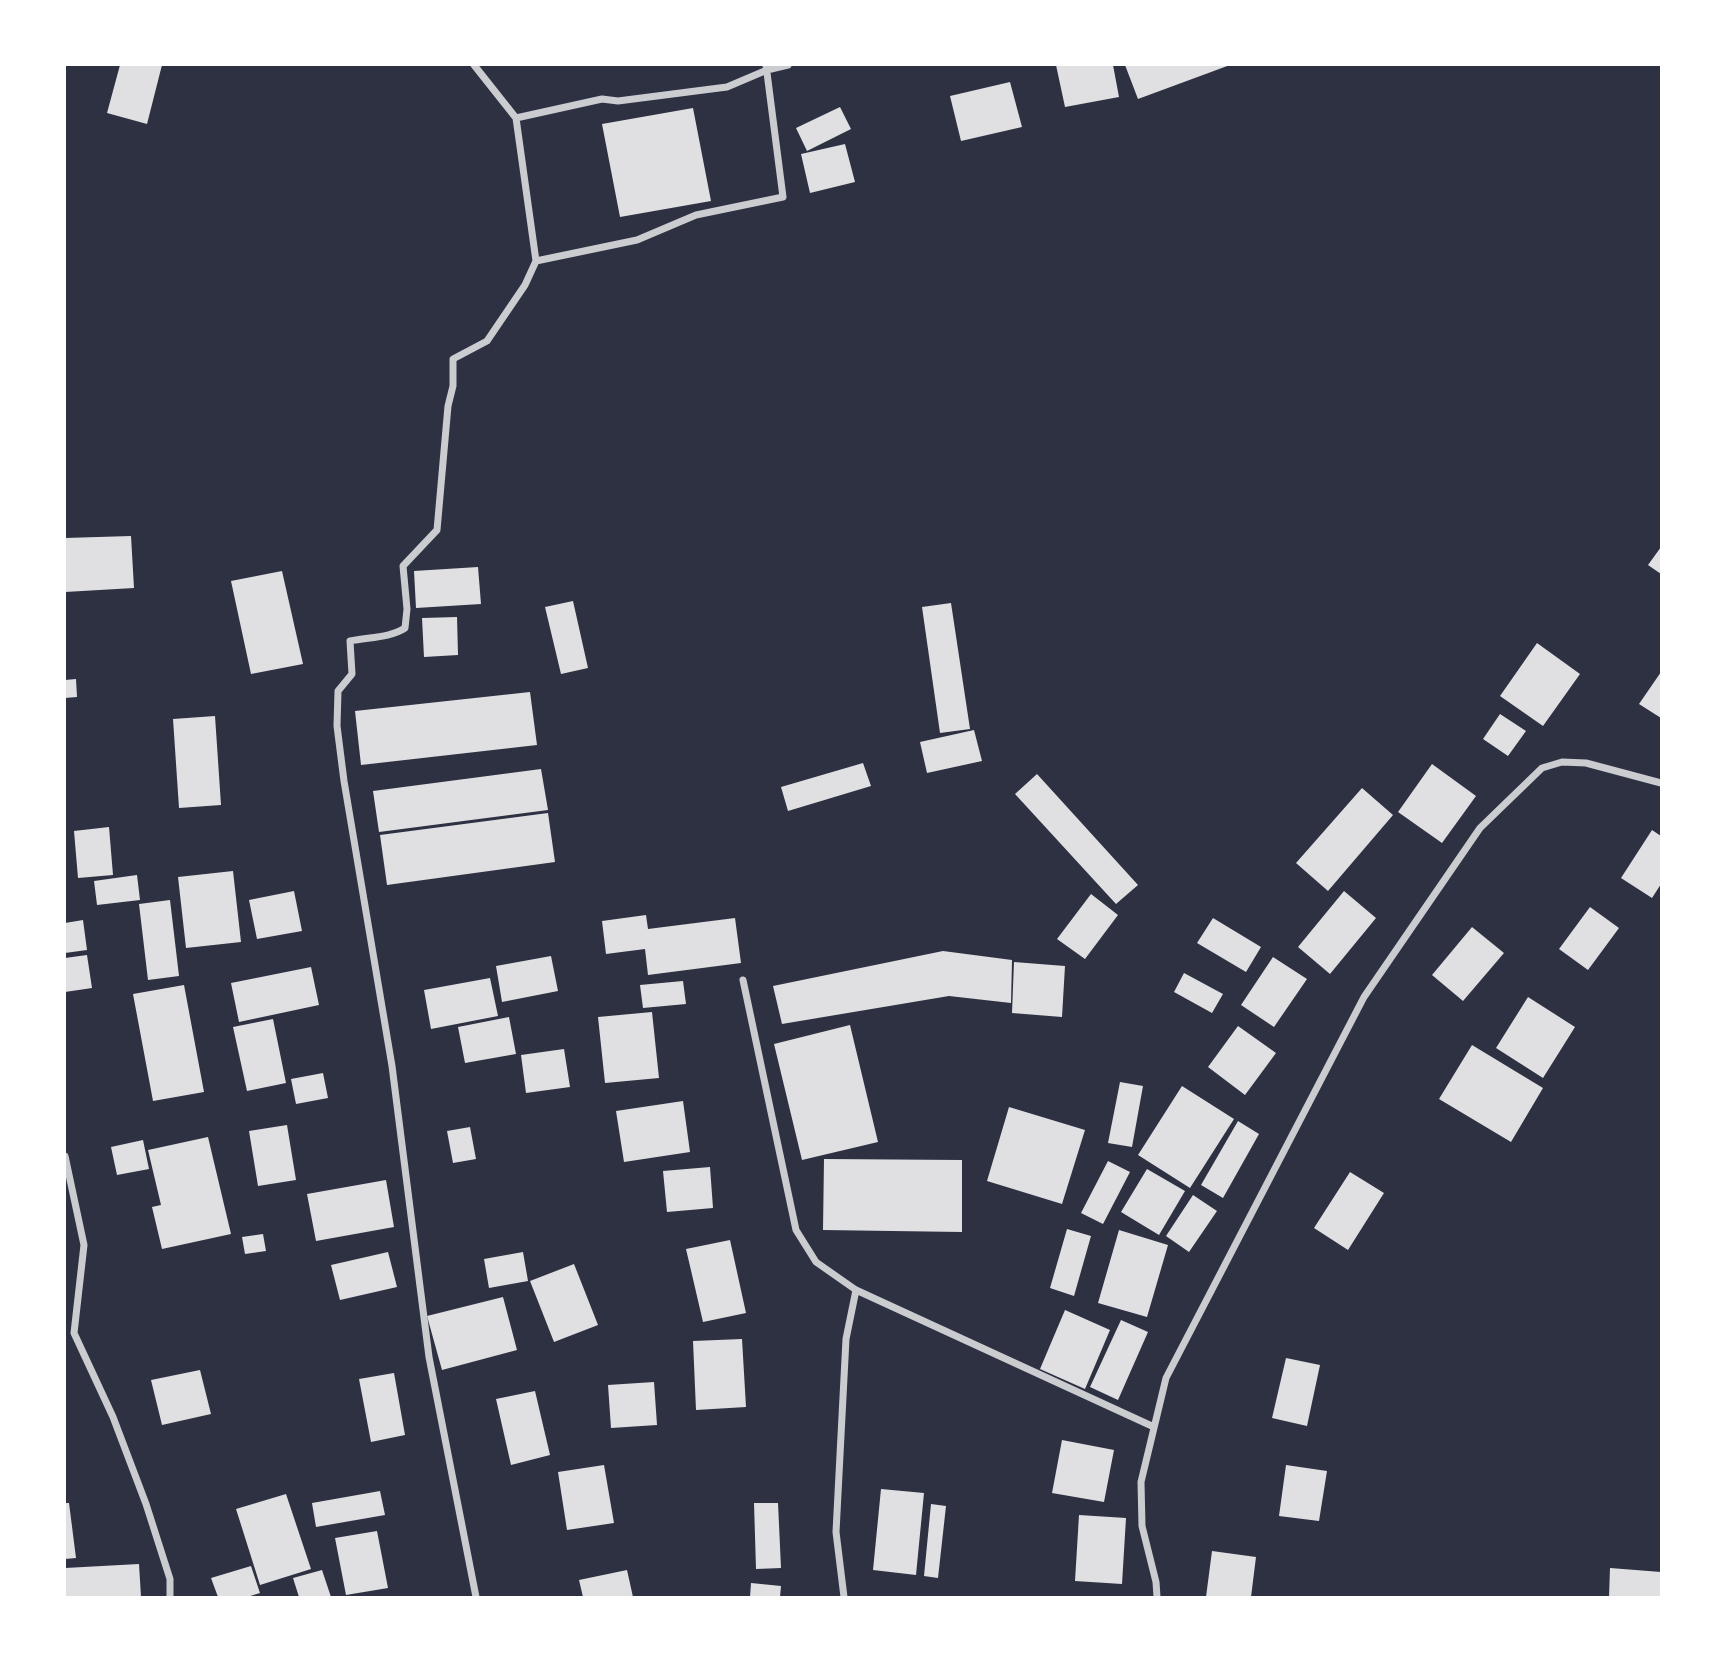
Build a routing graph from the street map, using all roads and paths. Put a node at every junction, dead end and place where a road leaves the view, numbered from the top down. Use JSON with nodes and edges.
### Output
{"nodes":[{"id":1,"x":474,"y":65,"type":"edge"},
{"id":2,"x":788,"y":65,"type":"edge"},
{"id":3,"x":767,"y":67,"type":"edge"},
{"id":4,"x":516,"y":118,"type":"junction"},
{"id":5,"x":536,"y":261,"type":"junction"},
{"id":6,"x":1661,"y":783,"type":"edge"},
{"id":7,"x":743,"y":980,"type":"dead end"},
{"id":8,"x":65,"y":1156,"type":"edge"},
{"id":9,"x":856,"y":1290,"type":"junction"},
{"id":10,"x":1154,"y":1427,"type":"junction"},
{"id":11,"x":170,"y":1597,"type":"edge"},
{"id":12,"x":476,"y":1597,"type":"edge"},
{"id":13,"x":844,"y":1597,"type":"edge"},
{"id":14,"x":1157,"y":1597,"type":"edge"}],
"edges":[{"from":1,"to":4,"type":"street"},
{"from":2,"to":3,"type":"street"},
{"from":3,"to":4,"type":"street"},
{"from":3,"to":5,"type":"street"},
{"from":4,"to":5,"type":"street"},
{"from":5,"to":12,"type":"street"},
{"from":6,"to":10,"type":"street"},
{"from":7,"to":9,"type":"street"},
{"from":8,"to":11,"type":"street"},
{"from":9,"to":10,"type":"street"},
{"from":9,"to":13,"type":"street"},
{"from":10,"to":14,"type":"street"}]}
